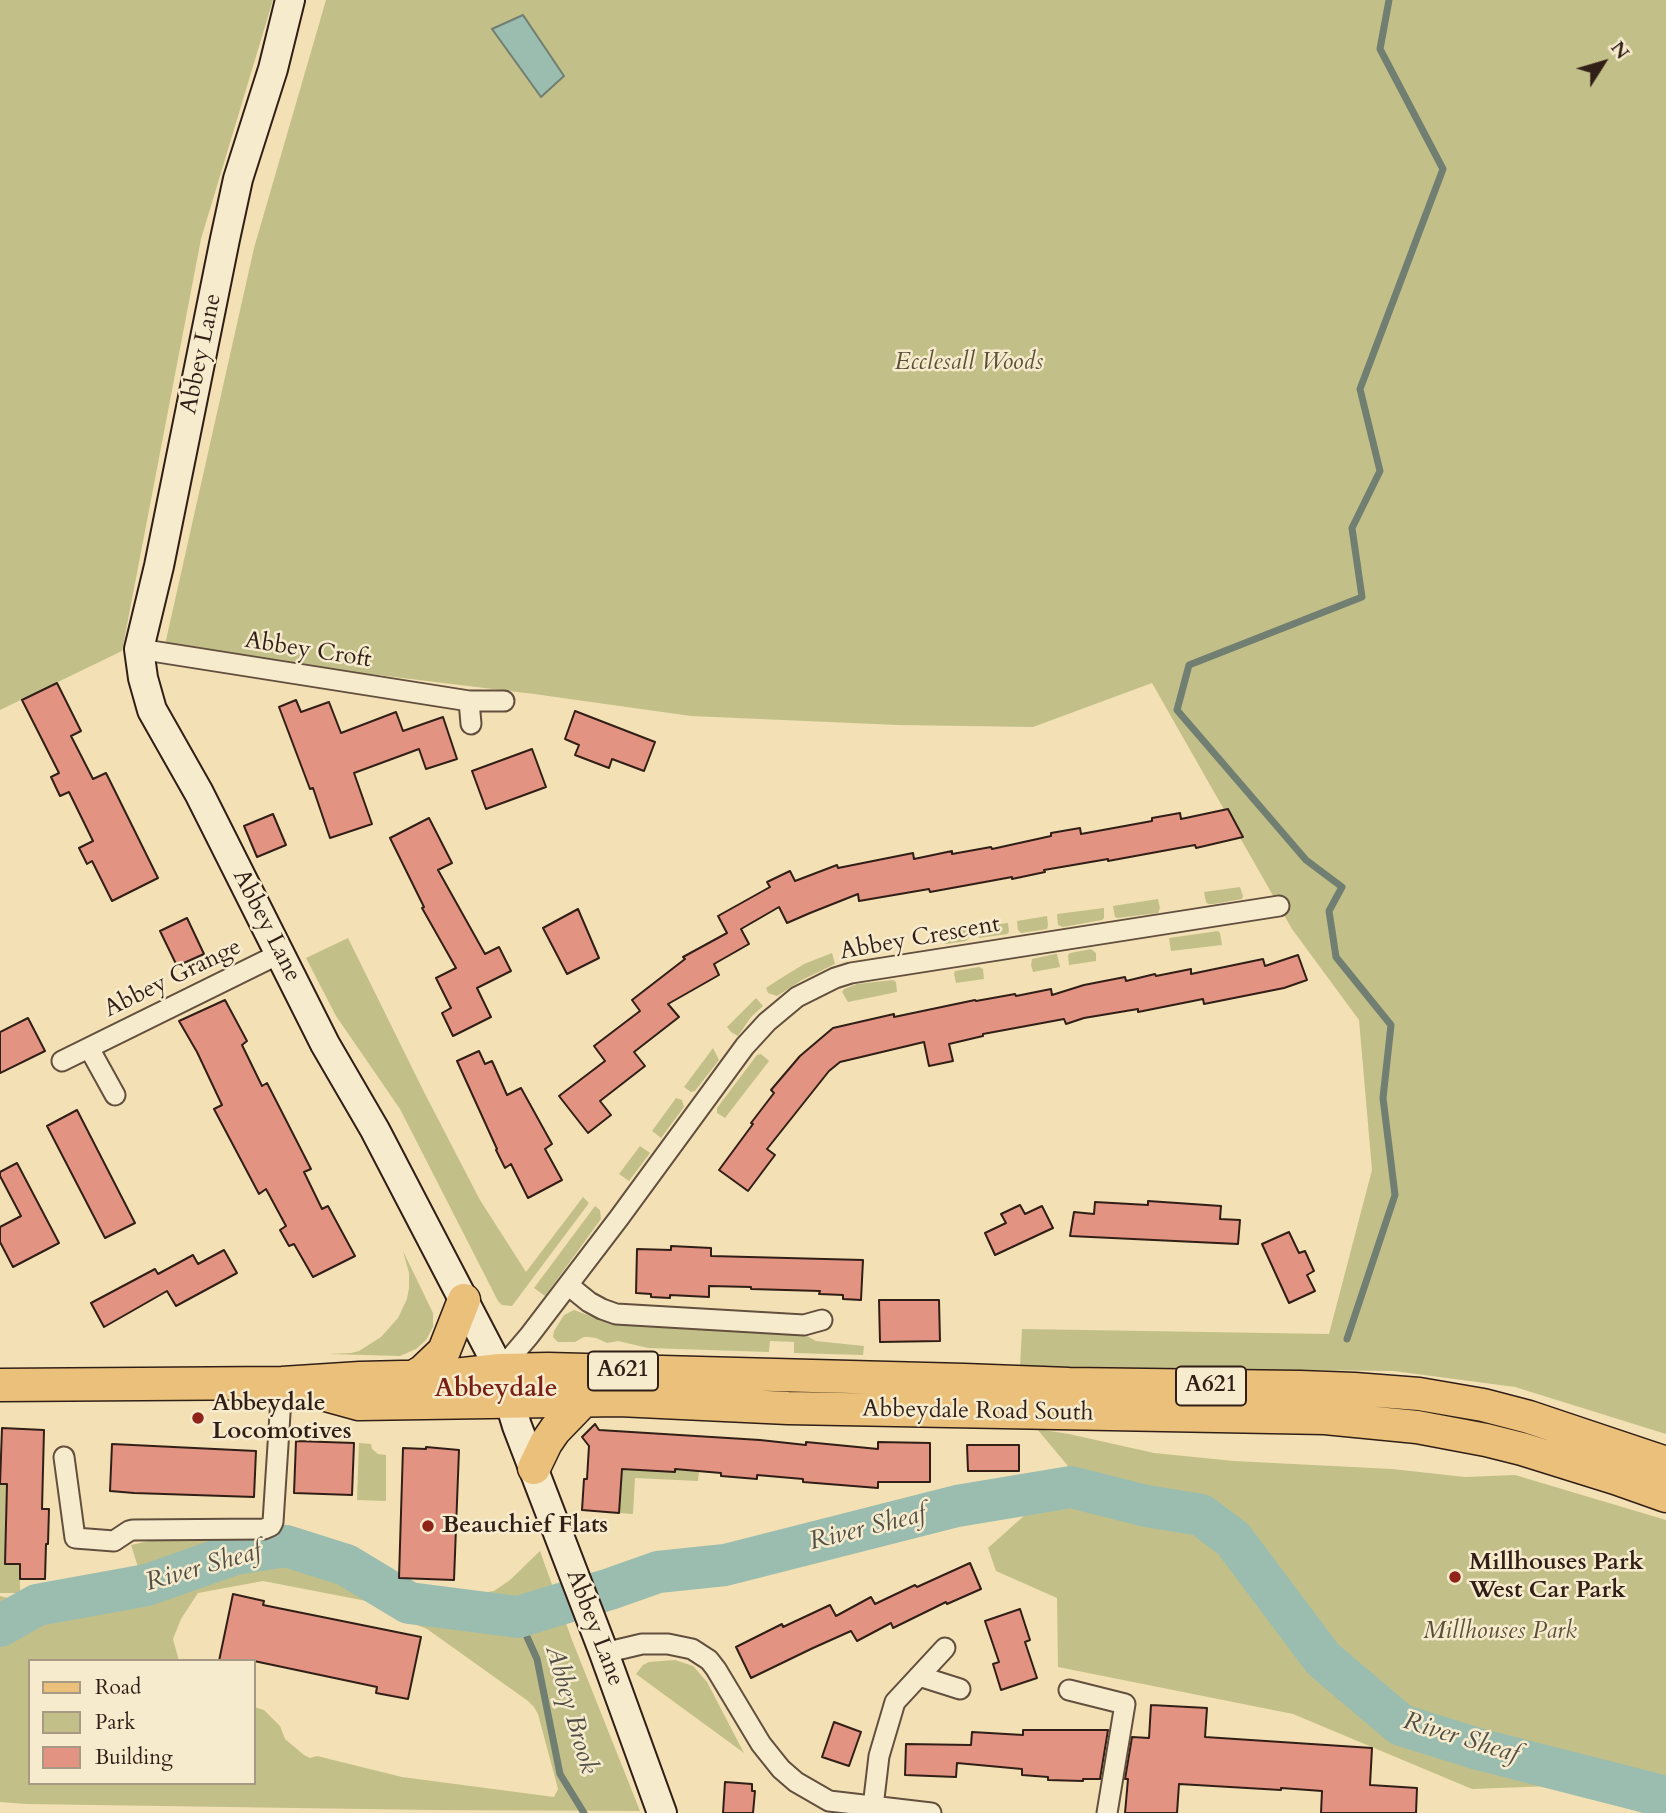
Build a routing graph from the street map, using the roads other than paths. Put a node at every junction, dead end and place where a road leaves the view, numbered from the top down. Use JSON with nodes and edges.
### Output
{"nodes":[{"id":1,"x":290,"y":0,"type":"edge"},
{"id":2,"x":139,"y":649,"type":"junction"},
{"id":3,"x":469,"y":701,"type":"junction"},
{"id":4,"x":504,"y":701,"type":"dead end"},
{"id":5,"x":471,"y":724,"type":"dead end"},
{"id":6,"x":1279,"y":906,"type":"dead end"},
{"id":7,"x":279,"y":954,"type":"junction"},
{"id":8,"x":89,"y":1048,"type":"junction"},
{"id":9,"x":62,"y":1061,"type":"dead end"},
{"id":10,"x":115,"y":1095,"type":"dead end"},
{"id":11,"x":568,"y":1285,"type":"junction"},
{"id":12,"x":464,"y":1300,"type":"junction"},
{"id":13,"x":822,"y":1320,"type":"dead end"},
{"id":14,"x":500,"y":1370,"type":"junction"},
{"id":15,"x":411,"y":1378,"type":"junction"},
{"id":16,"x":282,"y":1383,"type":"junction"},
{"id":17,"x":0,"y":1385,"type":"edge"},
{"id":18,"x":585,"y":1399,"type":"junction"},
{"id":19,"x":510,"y":1401,"type":"junction"},
{"id":20,"x":64,"y":1457,"type":"dead end"},
{"id":21,"x":1666,"y":1463,"type":"edge"},
{"id":22,"x":534,"y":1468,"type":"junction"},
{"id":23,"x":1666,"y":1496,"type":"edge"},
{"id":24,"x":599,"y":1642,"type":"junction"},
{"id":25,"x":945,"y":1648,"type":"dead end"},
{"id":26,"x":919,"y":1675,"type":"junction"},
{"id":27,"x":960,"y":1689,"type":"dead end"},
{"id":28,"x":1069,"y":1690,"type":"dead end"},
{"id":29,"x":873,"y":1807,"type":"junction"},
{"id":30,"x":662,"y":1813,"type":"edge"},
{"id":31,"x":931,"y":1813,"type":"edge"},
{"id":32,"x":1107,"y":1813,"type":"edge"}],
"edges":[{"from":1,"to":2,"type":"main road","name":"Abbey Lane"},
{"from":2,"to":3,"type":"street","name":"Abbey Croft"},
{"from":2,"to":7,"type":"main road","name":"Abbey Lane"},
{"from":3,"to":4,"type":"street","name":"Abbey Croft"},
{"from":3,"to":5,"type":"street"},
{"from":6,"to":11,"type":"street","name":"Abbey Crescent"},
{"from":7,"to":8,"type":"street","name":"Abbey Grange"},
{"from":7,"to":12,"type":"main road","name":"Abbey Lane"},
{"from":8,"to":9,"type":"street","name":"Abbey Grange"},
{"from":8,"to":10,"type":"street","name":"Abbey Grange"},
{"from":11,"to":13,"type":"street"},
{"from":11,"to":14,"type":"street","name":"Abbey Crescent"},
{"from":12,"to":14,"type":"main road","name":"Abbey Lane"},
{"from":12,"to":15,"type":"main road"},
{"from":14,"to":15,"type":"main road","name":"Abbeydale Road South","number":"A621"},
{"from":14,"to":19,"type":"main road","name":"Abbey Lane"},
{"from":14,"to":21,"type":"main road","name":"Abbeydale Road South","number":"A621"},
{"from":15,"to":16,"type":"main road","name":"Abbeydale Road South","number":"A621"},
{"from":16,"to":17,"type":"main road","name":"Abbeydale Road South","number":"A621"},
{"from":16,"to":19,"type":"main road","name":"Abbeydale Road South","number":"A621"},
{"from":16,"to":20,"type":"street"},
{"from":18,"to":19,"type":"main road","name":"Abbeydale Road South","number":"A621"},
{"from":18,"to":22,"type":"main road"},
{"from":18,"to":23,"type":"main road","name":"Abbeydale Road South","number":"A621"},
{"from":19,"to":22,"type":"main road","name":"Abbey Lane"},
{"from":22,"to":24,"type":"main road","name":"Abbey Lane"},
{"from":24,"to":29,"type":"street"},
{"from":24,"to":30,"type":"main road","name":"Abbey Lane"},
{"from":25,"to":26,"type":"street"},
{"from":26,"to":27,"type":"street"},
{"from":26,"to":29,"type":"street"},
{"from":28,"to":32,"type":"street"},
{"from":29,"to":31,"type":"street"}]}
